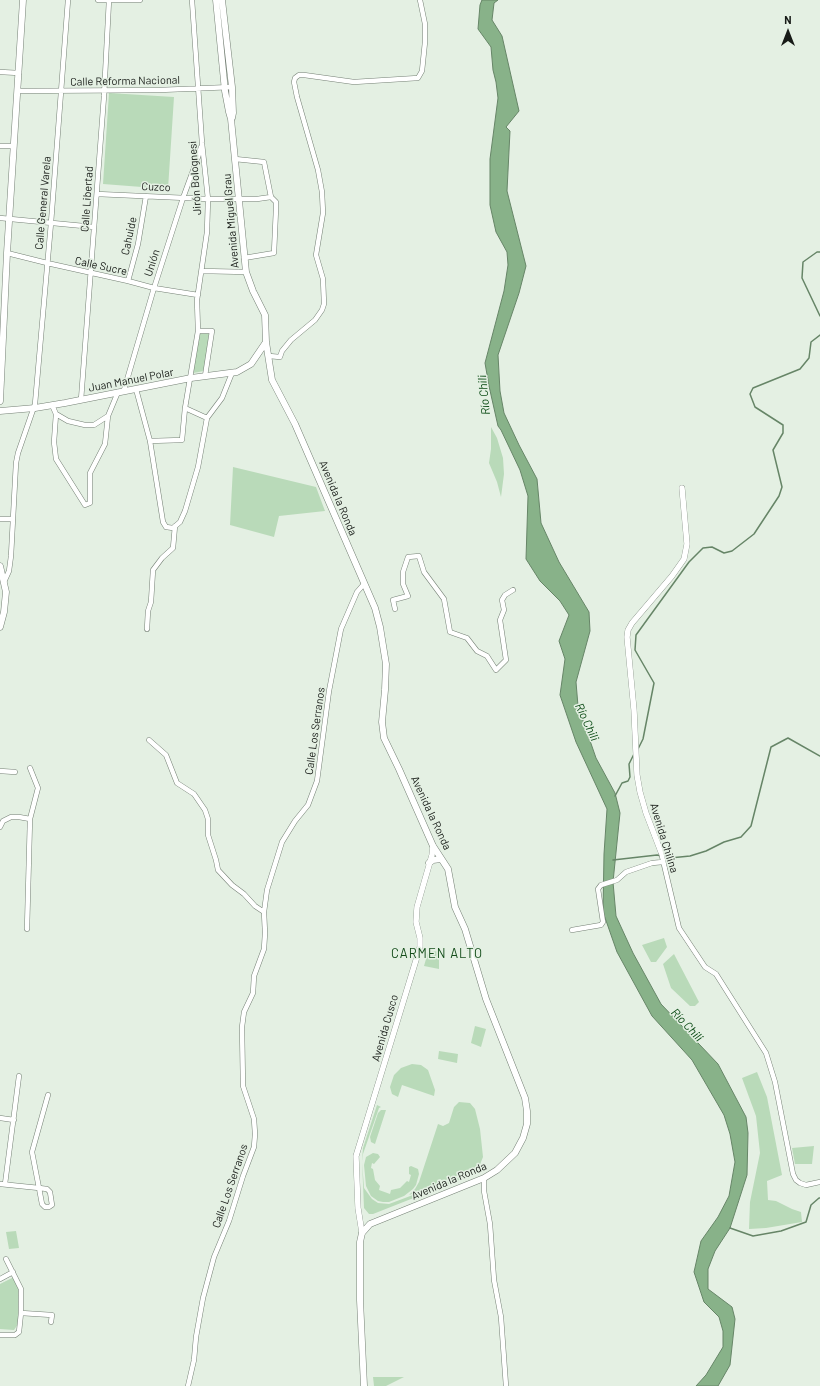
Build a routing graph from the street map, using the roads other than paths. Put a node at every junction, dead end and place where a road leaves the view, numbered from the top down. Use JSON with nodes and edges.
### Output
{"nodes":[{"id":1,"x":23,"y":0,"type":"edge"},
{"id":2,"x":68,"y":0,"type":"edge"},
{"id":3,"x":98,"y":0,"type":"edge"},
{"id":4,"x":109,"y":0,"type":"edge"},
{"id":5,"x":132,"y":0,"type":"edge"},
{"id":6,"x":140,"y":0,"type":"edge"},
{"id":7,"x":192,"y":0,"type":"edge"},
{"id":8,"x":216,"y":0,"type":"edge"},
{"id":9,"x":222,"y":0,"type":"edge"},
{"id":10,"x":420,"y":0,"type":"edge"},
{"id":11,"x":0,"y":72,"type":"edge"},
{"id":12,"x":19,"y":73,"type":"junction"},
{"id":13,"x":232,"y":87,"type":"junction"},
{"id":14,"x":225,"y":88,"type":"junction"},
{"id":15,"x":198,"y":89,"type":"junction"},
{"id":16,"x":61,"y":90,"type":"junction"},
{"id":17,"x":18,"y":91,"type":"junction"},
{"id":18,"x":105,"y":91,"type":"junction"},
{"id":19,"x":231,"y":119,"type":"junction"},
{"id":20,"x":202,"y":143,"type":"junction"},
{"id":21,"x":0,"y":146,"type":"edge"},
{"id":22,"x":14,"y":146,"type":"junction"},
{"id":23,"x":235,"y":159,"type":"junction"},
{"id":24,"x":96,"y":194,"type":"junction"},
{"id":25,"x":146,"y":196,"type":"junction"},
{"id":26,"x":271,"y":197,"type":"junction"},
{"id":27,"x":183,"y":198,"type":"junction"},
{"id":28,"x":239,"y":198,"type":"junction"},
{"id":29,"x":208,"y":199,"type":"junction"},
{"id":30,"x":0,"y":218,"type":"edge"},
{"id":31,"x":9,"y":219,"type":"junction"},
{"id":32,"x":51,"y":223,"type":"junction"},
{"id":33,"x":94,"y":227,"type":"junction"},
{"id":34,"x":7,"y":253,"type":"junction"},
{"id":35,"x":244,"y":258,"type":"junction"},
{"id":36,"x":47,"y":264,"type":"junction"},
{"id":37,"x":202,"y":271,"type":"junction"},
{"id":38,"x":91,"y":272,"type":"junction"},
{"id":39,"x":246,"y":272,"type":"junction"},
{"id":40,"x":128,"y":280,"type":"junction"},
{"id":41,"x":154,"y":288,"type":"junction"},
{"id":42,"x":198,"y":295,"type":"junction"},
{"id":43,"x":198,"y":331,"type":"junction"},
{"id":44,"x":266,"y":342,"type":"junction"},
{"id":45,"x":258,"y":354,"type":"junction"},
{"id":46,"x":268,"y":356,"type":"junction"},
{"id":47,"x":232,"y":373,"type":"junction"},
{"id":48,"x":205,"y":376,"type":"junction"},
{"id":49,"x":1,"y":377,"type":"edge"},
{"id":50,"x":191,"y":378,"type":"junction"},
{"id":51,"x":136,"y":388,"type":"junction"},
{"id":52,"x":121,"y":391,"type":"junction"},
{"id":53,"x":81,"y":400,"type":"junction"},
{"id":54,"x":0,"y":401,"type":"edge"},
{"id":55,"x":52,"y":404,"type":"junction"},
{"id":56,"x":34,"y":408,"type":"junction"},
{"id":57,"x":185,"y":408,"type":"junction"},
{"id":58,"x":0,"y":411,"type":"edge"},
{"id":59,"x":56,"y":414,"type":"junction"},
{"id":60,"x":108,"y":416,"type":"junction"},
{"id":61,"x":208,"y":418,"type":"junction"},
{"id":62,"x":150,"y":441,"type":"junction"},
{"id":63,"x":682,"y":488,"type":"dead end"},
{"id":64,"x":0,"y":519,"type":"edge"},
{"id":65,"x":13,"y":519,"type":"junction"},
{"id":66,"x":175,"y":526,"type":"junction"},
{"id":67,"x":0,"y":570,"type":"edge"},
{"id":68,"x":4,"y":582,"type":"junction"},
{"id":69,"x":364,"y":584,"type":"junction"},
{"id":70,"x":513,"y":590,"type":"dead end"},
{"id":71,"x":395,"y":609,"type":"dead end"},
{"id":72,"x":0,"y":627,"type":"edge"},
{"id":73,"x":147,"y":629,"type":"dead end"},
{"id":74,"x":149,"y":740,"type":"dead end"},
{"id":75,"x":30,"y":768,"type":"dead end"},
{"id":76,"x":0,"y":771,"type":"edge"},
{"id":77,"x":15,"y":772,"type":"dead end"},
{"id":78,"x":30,"y":819,"type":"junction"},
{"id":79,"x":0,"y":827,"type":"edge"},
{"id":80,"x":433,"y":846,"type":"junction"},
{"id":81,"x":662,"y":858,"type":"junction"},
{"id":82,"x":441,"y":859,"type":"junction"},
{"id":83,"x":429,"y":862,"type":"junction"},
{"id":84,"x":264,"y":912,"type":"junction"},
{"id":85,"x":27,"y":929,"type":"dead end"},
{"id":86,"x":572,"y":930,"type":"dead end"},
{"id":87,"x":19,"y":1076,"type":"dead end"},
{"id":88,"x":48,"y":1095,"type":"dead end"},
{"id":89,"x":0,"y":1118,"type":"edge"},
{"id":90,"x":14,"y":1120,"type":"junction"},
{"id":91,"x":484,"y":1178,"type":"junction"},
{"id":92,"x":820,"y":1182,"type":"edge"},
{"id":93,"x":3,"y":1184,"type":"edge"},
{"id":94,"x":360,"y":1215,"type":"junction"},
{"id":95,"x":370,"y":1224,"type":"junction"},
{"id":96,"x":362,"y":1233,"type":"junction"},
{"id":97,"x":6,"y":1259,"type":"dead end"},
{"id":98,"x":13,"y":1272,"type":"junction"},
{"id":99,"x":0,"y":1279,"type":"edge"},
{"id":100,"x":21,"y":1313,"type":"junction"},
{"id":101,"x":51,"y":1322,"type":"dead end"},
{"id":102,"x":0,"y":1335,"type":"edge"},
{"id":103,"x":188,"y":1386,"type":"edge"},
{"id":104,"x":364,"y":1386,"type":"edge"},
{"id":105,"x":506,"y":1386,"type":"edge"}],
"edges":[{"from":1,"to":12,"type":"main road"},
{"from":2,"to":16,"type":"street","name":"Calle General Varela"},
{"from":3,"to":4,"type":"street"},
{"from":4,"to":5,"type":"street"},
{"from":4,"to":18,"type":"street","name":"Calle Libertad"},
{"from":5,"to":6,"type":"street"},
{"from":7,"to":15,"type":"street","name":"Jirón Bolognesi"},
{"from":8,"to":14,"type":"main road","name":"Avenida Miguel Grau"},
{"from":9,"to":13,"type":"main road","name":"Avenida Miguel Grau"},
{"from":10,"to":46,"type":"street"},
{"from":11,"to":12,"type":"street"},
{"from":12,"to":17,"type":"main road"},
{"from":13,"to":14,"type":"street","name":"Calle Reforma Nacional"},
{"from":13,"to":19,"type":"main road","name":"Avenida Miguel Grau"},
{"from":14,"to":15,"type":"street","name":"Calle Reforma Nacional"},
{"from":14,"to":19,"type":"main road","name":"Avenida Miguel Grau"},
{"from":15,"to":18,"type":"street","name":"Calle Reforma Nacional"},
{"from":15,"to":20,"type":"street","name":"Jirón Bolognesi"},
{"from":16,"to":17,"type":"street","name":"Calle Reforma Nacional"},
{"from":16,"to":18,"type":"street","name":"Calle Reforma Nacional"},
{"from":16,"to":32,"type":"street","name":"Calle General Varela"},
{"from":17,"to":22,"type":"main road"},
{"from":18,"to":24,"type":"street","name":"Calle Libertad"},
{"from":19,"to":23,"type":"main road","name":"Avenida Miguel Grau"},
{"from":20,"to":27,"type":"street","name":"Unión"},
{"from":20,"to":29,"type":"street","name":"Jirón Bolognesi"},
{"from":21,"to":22,"type":"street"},
{"from":22,"to":31,"type":"main road"},
{"from":23,"to":26,"type":"street"},
{"from":23,"to":28,"type":"main road","name":"Avenida Miguel Grau"},
{"from":24,"to":25,"type":"street","name":"Cuzco"},
{"from":24,"to":33,"type":"street","name":"Calle Libertad"},
{"from":25,"to":27,"type":"street","name":"Cuzco"},
{"from":25,"to":40,"type":"street","name":"Cahuide"},
{"from":26,"to":28,"type":"street","name":"Cuzco"},
{"from":26,"to":35,"type":"street"},
{"from":27,"to":29,"type":"street","name":"Cuzco"},
{"from":27,"to":41,"type":"street","name":"Unión"},
{"from":28,"to":29,"type":"street","name":"Cuzco"},
{"from":28,"to":35,"type":"main road","name":"Avenida Miguel Grau"},
{"from":29,"to":37,"type":"street","name":"Jirón Bolognesi"},
{"from":30,"to":31,"type":"street"},
{"from":31,"to":32,"type":"street"},
{"from":31,"to":34,"type":"main road"},
{"from":32,"to":33,"type":"street"},
{"from":32,"to":36,"type":"street","name":"Calle General Varela"},
{"from":33,"to":38,"type":"street","name":"Calle Libertad"},
{"from":34,"to":36,"type":"street","name":"Calle Sucre"},
{"from":34,"to":49,"type":"main road"},
{"from":35,"to":39,"type":"main road","name":"Avenida Miguel Grau"},
{"from":36,"to":38,"type":"street","name":"Calle Sucre"},
{"from":36,"to":56,"type":"street","name":"Calle General Varela"},
{"from":37,"to":39,"type":"street"},
{"from":37,"to":42,"type":"street","name":"Jirón Bolognesi"},
{"from":38,"to":40,"type":"street","name":"Calle Sucre"},
{"from":38,"to":53,"type":"street","name":"Calle Libertad"},
{"from":39,"to":44,"type":"main road","name":"Avenida Miguel Grau"},
{"from":40,"to":41,"type":"street","name":"Calle Sucre"},
{"from":41,"to":42,"type":"street","name":"Calle Sucre"},
{"from":41,"to":52,"type":"street","name":"Unión"},
{"from":42,"to":43,"type":"street","name":"Jirón Bolognesi"},
{"from":43,"to":48,"type":"street"},
{"from":43,"to":50,"type":"street","name":"Jirón Bolognesi"},
{"from":44,"to":45,"type":"main road","name":"Juan Manuel Polar"},
{"from":44,"to":46,"type":"main road","name":"Avenida la Ronda"},
{"from":45,"to":46,"type":"main road"},
{"from":45,"to":47,"type":"main road","name":"Juan Manuel Polar"},
{"from":46,"to":69,"type":"main road","name":"Avenida la Ronda"},
{"from":47,"to":48,"type":"main road","name":"Juan Manuel Polar"},
{"from":47,"to":61,"type":"street"},
{"from":48,"to":50,"type":"main road","name":"Juan Manuel Polar"},
{"from":49,"to":54,"type":"main road"},
{"from":50,"to":51,"type":"main road","name":"Juan Manuel Polar"},
{"from":50,"to":57,"type":"street","name":"Jirón Bolognesi"},
{"from":51,"to":52,"type":"main road","name":"Juan Manuel Polar"},
{"from":51,"to":62,"type":"street"},
{"from":52,"to":53,"type":"main road","name":"Juan Manuel Polar"},
{"from":52,"to":60,"type":"street","name":"Unión"},
{"from":53,"to":55,"type":"main road","name":"Juan Manuel Polar"},
{"from":55,"to":56,"type":"main road","name":"Juan Manuel Polar"},
{"from":55,"to":59,"type":"street"},
{"from":56,"to":58,"type":"main road","name":"Juan Manuel Polar"},
{"from":56,"to":65,"type":"street","name":"Calle General Varela"},
{"from":57,"to":61,"type":"street"},
{"from":57,"to":62,"type":"street","name":"Jirón Bolognesi"},
{"from":59,"to":60,"type":"street"},
{"from":59,"to":60,"type":"street","name":"Unión"},
{"from":61,"to":66,"type":"street"},
{"from":62,"to":66,"type":"street"},
{"from":63,"to":81,"type":"street","name":"Avenida Chilina"},
{"from":64,"to":65,"type":"street"},
{"from":65,"to":68,"type":"street","name":"Calle General Varela"},
{"from":66,"to":73,"type":"street"},
{"from":67,"to":68,"type":"main road"},
{"from":68,"to":72,"type":"main road"},
{"from":69,"to":80,"type":"main road","name":"Avenida la Ronda"},
{"from":69,"to":84,"type":"street","name":"Calle Los Serranos"},
{"from":70,"to":71,"type":"street"},
{"from":74,"to":84,"type":"street"},
{"from":75,"to":78,"type":"street"},
{"from":76,"to":77,"type":"street"},
{"from":78,"to":79,"type":"street"},
{"from":78,"to":85,"type":"street"},
{"from":80,"to":82,"type":"main road","name":"Avenida la Ronda"},
{"from":80,"to":83,"type":"street","name":"Avenida Cusco"},
{"from":81,"to":86,"type":"street"},
{"from":81,"to":92,"type":"street","name":"Avenida Chilina"},
{"from":82,"to":83,"type":"main road"},
{"from":82,"to":91,"type":"main road","name":"Avenida la Ronda"},
{"from":83,"to":94,"type":"street","name":"Avenida Cusco"},
{"from":84,"to":103,"type":"street","name":"Calle Los Serranos"},
{"from":87,"to":90,"type":"street"},
{"from":88,"to":93,"type":"street"},
{"from":89,"to":90,"type":"street"},
{"from":90,"to":93,"type":"street"},
{"from":91,"to":95,"type":"main road","name":"Avenida la Ronda"},
{"from":91,"to":105,"type":"street"},
{"from":94,"to":95,"type":"street"},
{"from":94,"to":96,"type":"street","name":"Avenida Cusco"},
{"from":95,"to":96,"type":"main road","name":"Avenida la Ronda"},
{"from":96,"to":104,"type":"main road","name":"Avenida Cusco"},
{"from":97,"to":98,"type":"street"},
{"from":98,"to":99,"type":"street"},
{"from":98,"to":100,"type":"street"},
{"from":100,"to":101,"type":"street"},
{"from":100,"to":102,"type":"street"}]}
